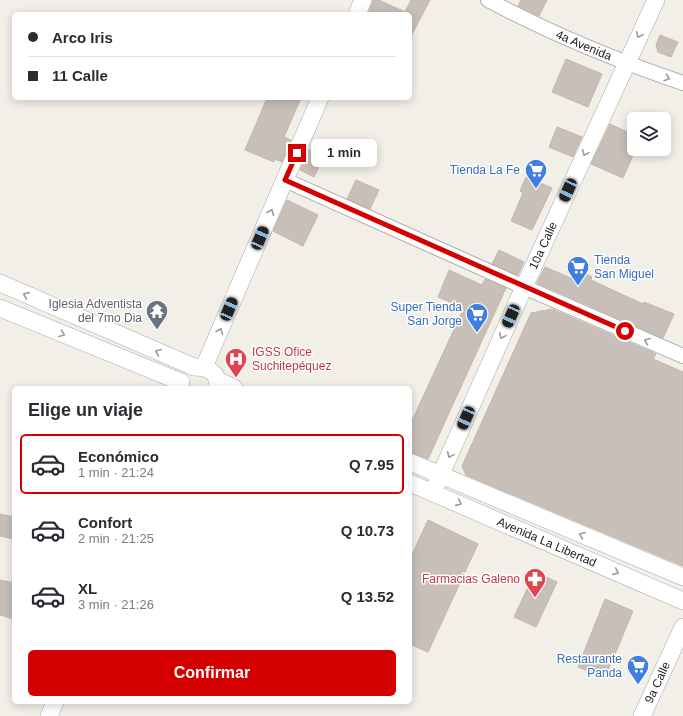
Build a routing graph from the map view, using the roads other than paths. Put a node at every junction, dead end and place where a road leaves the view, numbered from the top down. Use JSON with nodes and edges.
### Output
{"nodes":[{"id":1,"x":363,"y":0,"type":"edge"},
{"id":2,"x":488,"y":0,"type":"edge"},
{"id":3,"x":656,"y":0,"type":"edge"},
{"id":4,"x":357,"y":12,"type":"edge"},
{"id":5,"x":625,"y":64,"type":"junction"},
{"id":6,"x":683,"y":83,"type":"edge"},
{"id":7,"x":319,"y":100,"type":"edge"},
{"id":8,"x":285,"y":180,"type":"junction"},
{"id":9,"x":0,"y":283,"type":"edge"},
{"id":10,"x":524,"y":287,"type":"junction"},
{"id":11,"x":0,"y":308,"type":"edge"},
{"id":12,"x":683,"y":356,"type":"edge"},
{"id":13,"x":199,"y":367,"type":"junction"},
{"id":14,"x":182,"y":385,"type":"edge"},
{"id":15,"x":218,"y":385,"type":"edge"},
{"id":16,"x":412,"y":463,"type":"edge"},
{"id":17,"x":441,"y":476,"type":"junction"},
{"id":18,"x":412,"y":483,"type":"edge"},
{"id":19,"x":433,"y":492,"type":"junction"},
{"id":20,"x":683,"y":577,"type":"edge"},
{"id":21,"x":683,"y":601,"type":"edge"},
{"id":22,"x":683,"y":627,"type":"edge"},
{"id":23,"x":54,"y":704,"type":"edge"},
{"id":24,"x":49,"y":716,"type":"edge"},
{"id":25,"x":642,"y":716,"type":"edge"}],
"edges":[{"from":1,"to":4,"type":"street"},
{"from":2,"to":5,"type":"street","name":"4a Avenida"},
{"from":3,"to":5,"type":"street","name":"10a Calle","one_way":true},
{"from":5,"to":6,"type":"street","name":"4a Avenida","one_way":true},
{"from":5,"to":10,"type":"street","name":"10a Calle","one_way":true},
{"from":7,"to":8,"type":"street"},
{"from":8,"to":10,"type":"street"},
{"from":13,"to":8,"type":"street","one_way":true},
{"from":13,"to":9,"type":"street","one_way":true},
{"from":12,"to":10,"type":"street","one_way":true},
{"from":10,"to":17,"type":"street","name":"10a Calle","one_way":true},
{"from":11,"to":14,"type":"street","one_way":true},
{"from":13,"to":14,"type":"street"},
{"from":13,"to":15,"type":"street"},
{"from":16,"to":17,"type":"street","name":"Avenida La Libertad"},
{"from":17,"to":19,"type":"street","name":"10a Calle"},
{"from":20,"to":17,"type":"street","name":"Avenida La Libertad","one_way":true},
{"from":18,"to":19,"type":"street","name":"Avenida La Libertad"},
{"from":19,"to":21,"type":"street","name":"Avenida La Libertad","one_way":true},
{"from":22,"to":25,"type":"street","name":"9a Calle"},
{"from":23,"to":24,"type":"street"}]}
